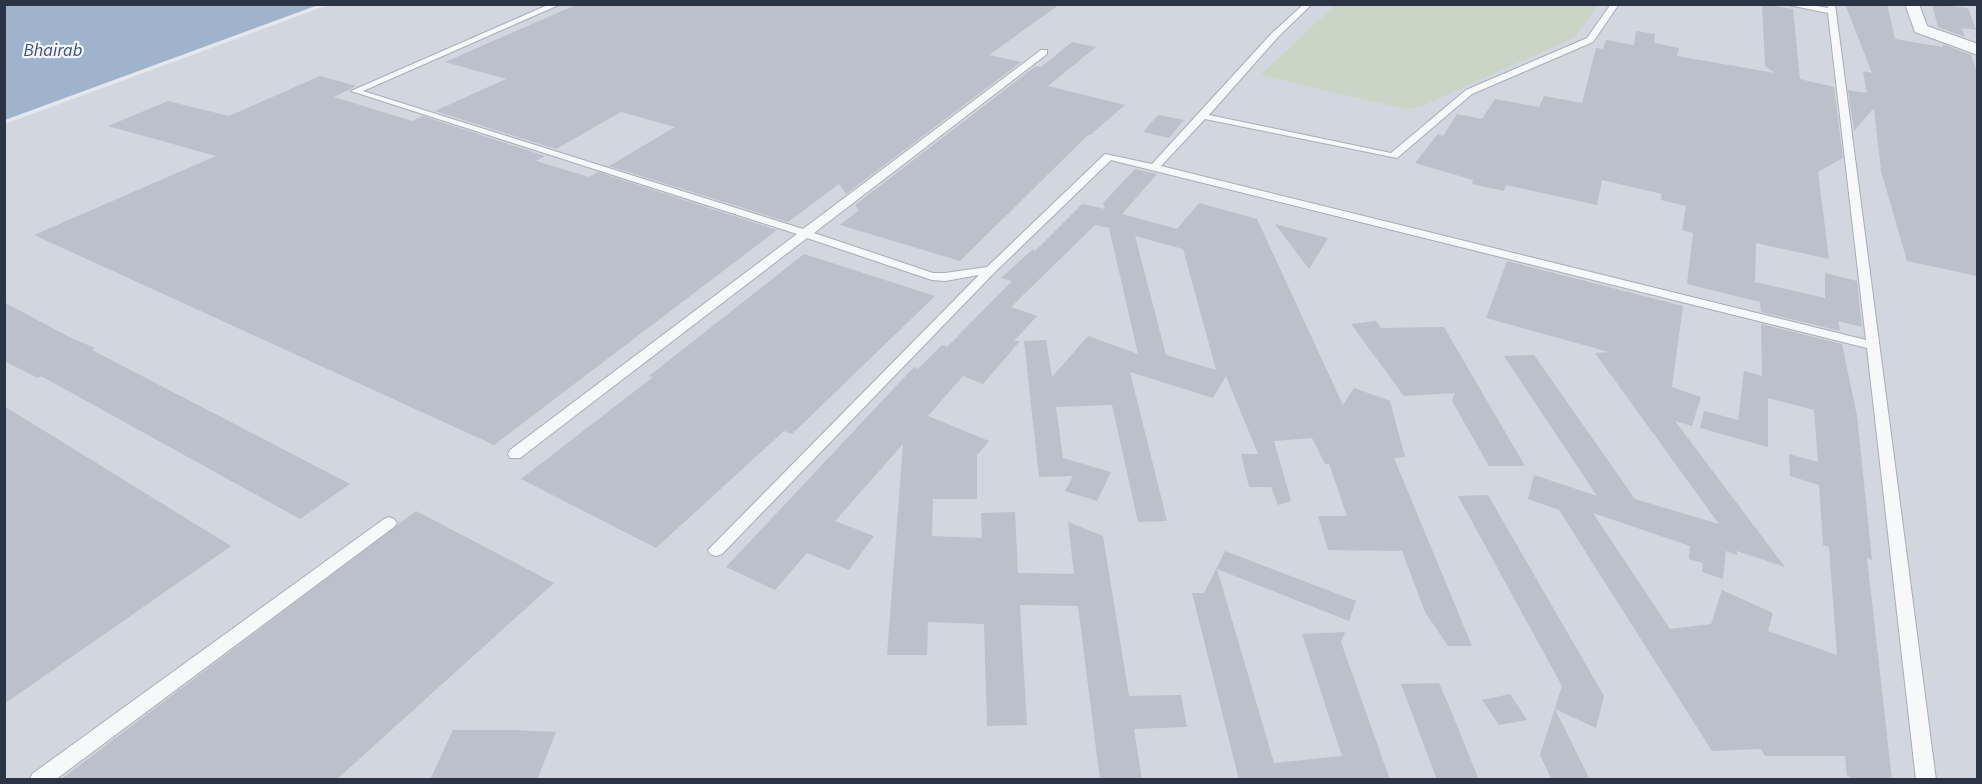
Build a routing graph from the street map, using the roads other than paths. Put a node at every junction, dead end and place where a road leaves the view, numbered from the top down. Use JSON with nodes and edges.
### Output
{"nodes":[{"id":1,"x":558,"y":4,"type":"edge"},
{"id":2,"x":1309,"y":4,"type":"edge"},
{"id":3,"x":1615,"y":4,"type":"edge"},
{"id":4,"x":1787,"y":4,"type":"edge"},
{"id":5,"x":1912,"y":4,"type":"edge"},
{"id":6,"x":1831,"y":8,"type":"edge"},
{"id":7,"x":1977,"y":50,"type":"edge"},
{"id":8,"x":1044,"y":52,"type":"dead end"},
{"id":9,"x":1203,"y":116,"type":"junction"},
{"id":10,"x":1154,"y":167,"type":"junction"},
{"id":11,"x":804,"y":233,"type":"junction"},
{"id":12,"x":991,"y":270,"type":"junction"},
{"id":13,"x":1874,"y":346,"type":"junction"},
{"id":14,"x":515,"y":454,"type":"dead end"},
{"id":15,"x":389,"y":523,"type":"dead end"},
{"id":16,"x":716,"y":550,"type":"dead end"},
{"id":17,"x":39,"y":780,"type":"edge"},
{"id":18,"x":1926,"y":780,"type":"edge"}],
"edges":[{"from":1,"to":11,"type":"lane"},
{"from":2,"to":9,"type":"lane"},
{"from":3,"to":9,"type":"lane"},
{"from":4,"to":6,"type":"lane"},
{"from":5,"to":7,"type":"street"},
{"from":6,"to":13,"type":"lane"},
{"from":8,"to":11,"type":"lane"},
{"from":9,"to":10,"type":"lane"},
{"from":10,"to":12,"type":"lane"},
{"from":10,"to":13,"type":"lane"},
{"from":11,"to":12,"type":"lane"},
{"from":11,"to":14,"type":"lane"},
{"from":12,"to":16,"type":"lane"},
{"from":13,"to":18,"type":"lane"},
{"from":15,"to":17,"type":"lane"}]}
